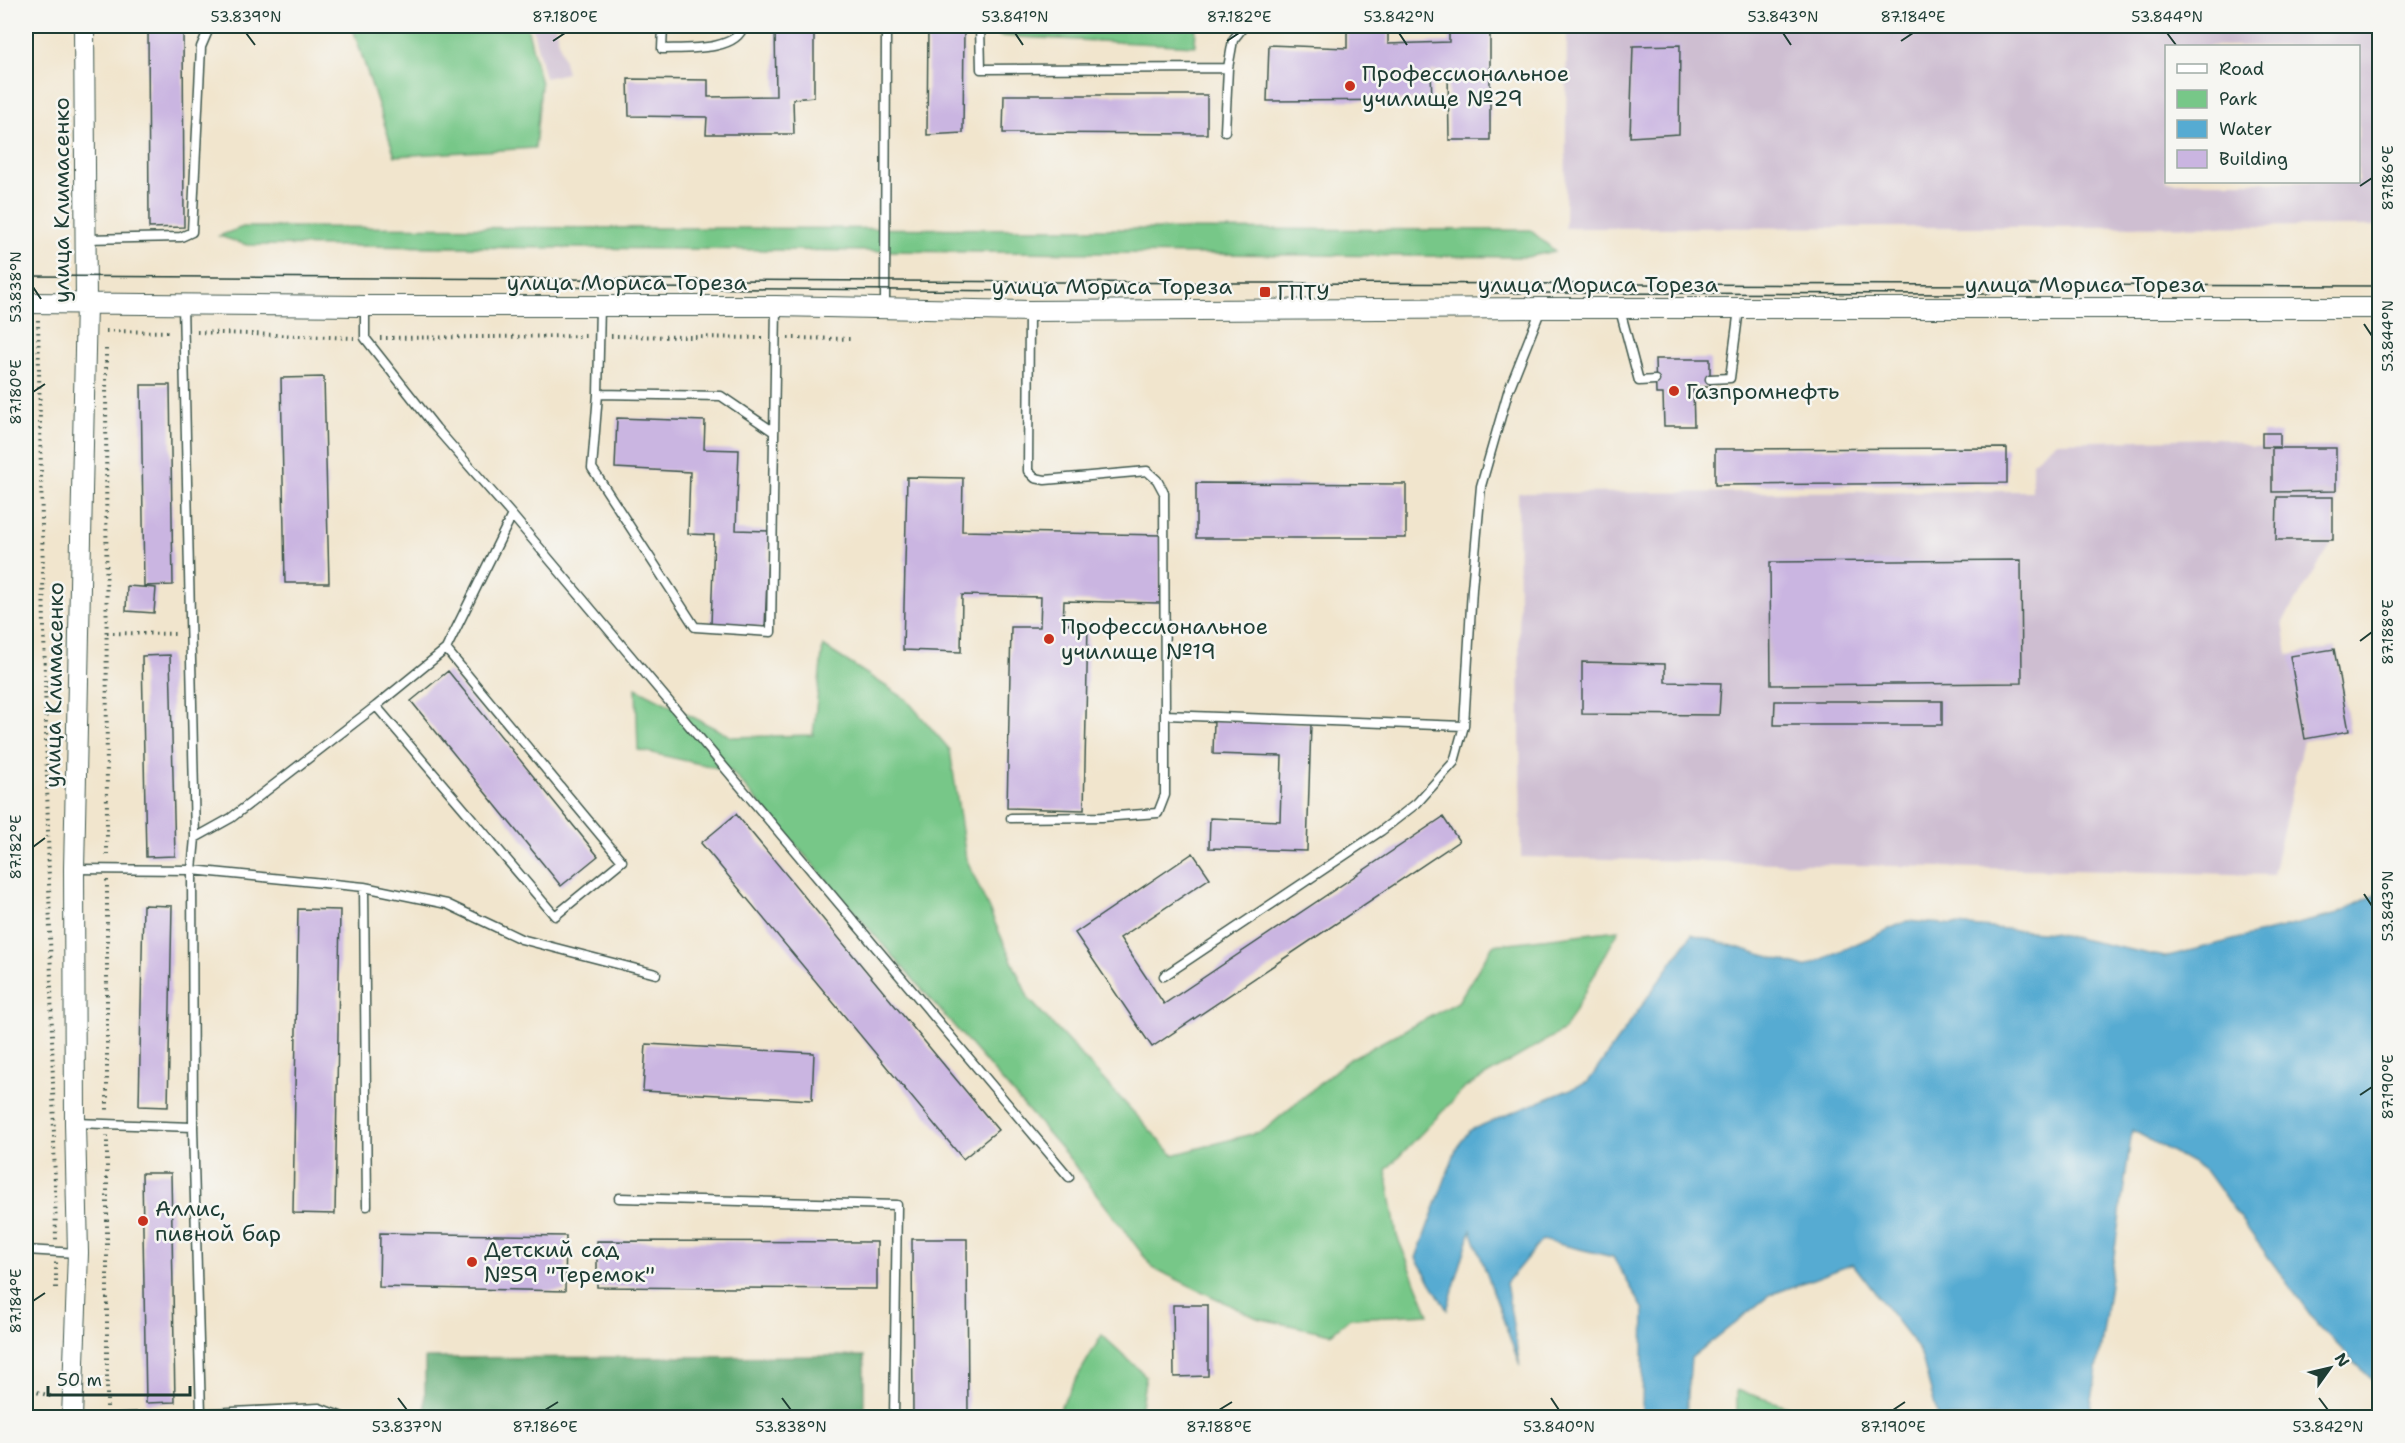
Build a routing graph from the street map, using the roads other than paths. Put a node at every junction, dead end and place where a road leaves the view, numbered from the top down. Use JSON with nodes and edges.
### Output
{"nodes":[{"id":1,"x":84,"y":26,"type":"edge"},
{"id":2,"x":210,"y":26,"type":"edge"},
{"id":3,"x":663,"y":26,"type":"edge"},
{"id":4,"x":742,"y":26,"type":"edge"},
{"id":5,"x":886,"y":26,"type":"edge"},
{"id":6,"x":980,"y":26,"type":"edge"},
{"id":7,"x":1244,"y":26,"type":"edge"},
{"id":8,"x":1228,"y":68,"type":"junction"},
{"id":9,"x":1225,"y":131,"type":"dead end"},
{"id":10,"x":86,"y":239,"type":"junction"},
{"id":11,"x":31,"y":303,"type":"edge"},
{"id":12,"x":86,"y":303,"type":"junction"},
{"id":13,"x":183,"y":304,"type":"junction"},
{"id":14,"x":365,"y":306,"type":"junction"},
{"id":15,"x":600,"y":306,"type":"junction"},
{"id":16,"x":776,"y":306,"type":"junction"},
{"id":17,"x":1541,"y":308,"type":"junction"},
{"id":18,"x":1739,"y":308,"type":"junction"},
{"id":19,"x":2379,"y":308,"type":"edge"},
{"id":20,"x":885,"y":309,"type":"junction"},
{"id":21,"x":1620,"y":310,"type":"junction"},
{"id":22,"x":1029,"y":311,"type":"junction"},
{"id":23,"x":1710,"y":379,"type":"dead end"},
{"id":24,"x":1655,"y":380,"type":"dead end"},
{"id":25,"x":598,"y":394,"type":"junction"},
{"id":26,"x":774,"y":432,"type":"junction"},
{"id":27,"x":512,"y":515,"type":"junction"},
{"id":28,"x":446,"y":649,"type":"junction"},
{"id":29,"x":376,"y":706,"type":"junction"},
{"id":30,"x":1165,"y":715,"type":"junction"},
{"id":31,"x":1464,"y":726,"type":"junction"},
{"id":32,"x":1011,"y":818,"type":"dead end"},
{"id":33,"x":195,"y":838,"type":"junction"},
{"id":34,"x":74,"y":869,"type":"junction"},
{"id":35,"x":192,"y":870,"type":"junction"},
{"id":36,"x":364,"y":887,"type":"junction"},
{"id":37,"x":656,"y":974,"type":"dead end"},
{"id":38,"x":1164,"y":976,"type":"dead end"},
{"id":39,"x":75,"y":1123,"type":"junction"},
{"id":40,"x":193,"y":1126,"type":"junction"},
{"id":41,"x":1069,"y":1177,"type":"dead end"},
{"id":42,"x":620,"y":1198,"type":"dead end"},
{"id":43,"x":367,"y":1206,"type":"dead end"},
{"id":44,"x":26,"y":1250,"type":"edge"},
{"id":45,"x":78,"y":1253,"type":"junction"},
{"id":46,"x":63,"y":1412,"type":"edge"},
{"id":47,"x":201,"y":1414,"type":"junction"},
{"id":48,"x":106,"y":1418,"type":"edge"},
{"id":49,"x":345,"y":1418,"type":"edge"},
{"id":50,"x":894,"y":1418,"type":"edge"}],
"edges":[{"from":1,"to":10,"type":"street","name":"улица Климасенко"},
{"from":2,"to":10,"type":"lane"},
{"from":3,"to":4,"type":"lane"},
{"from":5,"to":20,"type":"lane"},
{"from":6,"to":8,"type":"lane"},
{"from":7,"to":8,"type":"lane"},
{"from":8,"to":9,"type":"lane"},
{"from":10,"to":12,"type":"street","name":"улица Климасенко"},
{"from":11,"to":12,"type":"street","name":"улица Мориса Тореза"},
{"from":12,"to":13,"type":"street","name":"улица Мориса Тореза"},
{"from":12,"to":34,"type":"street","name":"улица Климасенко"},
{"from":13,"to":14,"type":"street","name":"улица Мориса Тореза"},
{"from":13,"to":33,"type":"lane"},
{"from":14,"to":15,"type":"street","name":"улица Мориса Тореза"},
{"from":14,"to":27,"type":"lane"},
{"from":15,"to":16,"type":"street","name":"улица Мориса Тореза"},
{"from":15,"to":25,"type":"lane"},
{"from":16,"to":20,"type":"street","name":"улица Мориса Тореза"},
{"from":16,"to":26,"type":"lane"},
{"from":17,"to":21,"type":"street","name":"улица Мориса Тореза"},
{"from":17,"to":22,"type":"street","name":"улица Мориса Тореза"},
{"from":17,"to":31,"type":"lane"},
{"from":18,"to":19,"type":"street","name":"улица Мориса Тореза"},
{"from":18,"to":21,"type":"street","name":"улица Мориса Тореза"},
{"from":18,"to":23,"type":"lane"},
{"from":20,"to":22,"type":"street","name":"улица Мориса Тореза"},
{"from":21,"to":24,"type":"lane"},
{"from":22,"to":30,"type":"lane"},
{"from":25,"to":26,"type":"lane"},
{"from":25,"to":26,"type":"lane"},
{"from":27,"to":28,"type":"lane"},
{"from":27,"to":41,"type":"lane"},
{"from":28,"to":29,"type":"lane"},
{"from":28,"to":29,"type":"lane"},
{"from":29,"to":33,"type":"lane"},
{"from":30,"to":31,"type":"lane"},
{"from":30,"to":32,"type":"lane"},
{"from":31,"to":38,"type":"lane"},
{"from":33,"to":35,"type":"lane"},
{"from":34,"to":35,"type":"lane"},
{"from":34,"to":39,"type":"street","name":"улица Климасенко"},
{"from":35,"to":36,"type":"lane"},
{"from":35,"to":40,"type":"lane"},
{"from":36,"to":37,"type":"lane"},
{"from":36,"to":43,"type":"lane"},
{"from":39,"to":40,"type":"lane"},
{"from":39,"to":45,"type":"street","name":"улица Климасенко"},
{"from":40,"to":47,"type":"lane"},
{"from":42,"to":50,"type":"lane"},
{"from":44,"to":45,"type":"lane"},
{"from":45,"to":46,"type":"street","name":"улица Климасенко"},
{"from":47,"to":48,"type":"lane"},
{"from":47,"to":49,"type":"lane"}]}
